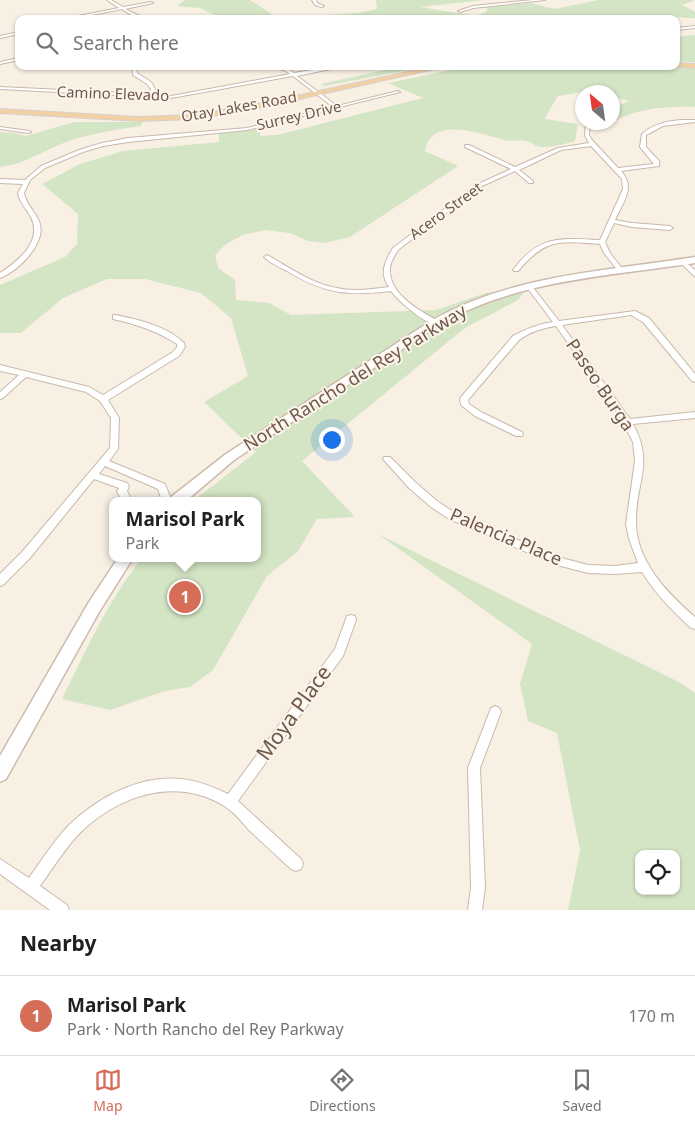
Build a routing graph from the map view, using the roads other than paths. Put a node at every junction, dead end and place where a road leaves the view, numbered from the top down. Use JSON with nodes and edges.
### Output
{"nodes":[{"id":1,"x":110,"y":0,"type":"edge"},
{"id":2,"x":314,"y":0,"type":"edge"},
{"id":3,"x":543,"y":0,"type":"edge"},
{"id":4,"x":152,"y":3,"type":"dead end"},
{"id":5,"x":322,"y":6,"type":"dead end"},
{"id":6,"x":123,"y":8,"type":"junction"},
{"id":7,"x":460,"y":10,"type":"dead end"},
{"id":8,"x":86,"y":15,"type":"edge"},
{"id":9,"x":136,"y":15,"type":"edge"},
{"id":10,"x":695,"y":27,"type":"edge"},
{"id":11,"x":680,"y":29,"type":"edge"},
{"id":12,"x":15,"y":34,"type":"edge"},
{"id":13,"x":0,"y":37,"type":"edge"},
{"id":14,"x":15,"y":60,"type":"edge"},
{"id":15,"x":0,"y":64,"type":"edge"},
{"id":16,"x":680,"y":65,"type":"edge"},
{"id":17,"x":695,"y":66,"type":"edge"},
{"id":18,"x":134,"y":70,"type":"edge"},
{"id":19,"x":286,"y":70,"type":"edge"},
{"id":20,"x":322,"y":70,"type":"edge"},
{"id":21,"x":427,"y":70,"type":"edge"},
{"id":22,"x":294,"y":75,"type":"junction"},
{"id":23,"x":0,"y":88,"type":"edge"},
{"id":24,"x":398,"y":92,"type":"dead end"},
{"id":25,"x":316,"y":94,"type":"junction"},
{"id":26,"x":148,"y":96,"type":"junction"},
{"id":27,"x":336,"y":107,"type":"junction"},
{"id":28,"x":0,"y":111,"type":"edge"},
{"id":29,"x":695,"y":121,"type":"edge"},
{"id":30,"x":0,"y":128,"type":"edge"},
{"id":31,"x":587,"y":130,"type":"edge"},
{"id":32,"x":29,"y":132,"type":"dead end"},
{"id":33,"x":592,"y":144,"type":"junction"},
{"id":34,"x":467,"y":146,"type":"dead end"},
{"id":35,"x":515,"y":169,"type":"junction"},
{"id":36,"x":617,"y":170,"type":"junction"},
{"id":37,"x":0,"y":181,"type":"edge"},
{"id":38,"x":26,"y":182,"type":"junction"},
{"id":39,"x":531,"y":182,"type":"dead end"},
{"id":40,"x":612,"y":221,"type":"junction"},
{"id":41,"x":670,"y":228,"type":"dead end"},
{"id":42,"x":602,"y":242,"type":"junction"},
{"id":43,"x":267,"y":256,"type":"dead end"},
{"id":44,"x":695,"y":260,"type":"edge"},
{"id":45,"x":683,"y":262,"type":"junction"},
{"id":46,"x":516,"y":270,"type":"dead end"},
{"id":47,"x":621,"y":271,"type":"junction"},
{"id":48,"x":695,"y":274,"type":"edge"},
{"id":49,"x":0,"y":276,"type":"edge"},
{"id":50,"x":529,"y":286,"type":"junction"},
{"id":51,"x":392,"y":289,"type":"junction"},
{"id":52,"x":116,"y":317,"type":"dead end"},
{"id":53,"x":435,"y":323,"type":"junction"},
{"id":54,"x":557,"y":323,"type":"junction"},
{"id":55,"x":0,"y":368,"type":"edge"},
{"id":56,"x":24,"y":375,"type":"junction"},
{"id":57,"x":695,"y":379,"type":"edge"},
{"id":58,"x":0,"y":396,"type":"edge"},
{"id":59,"x":103,"y":400,"type":"junction"},
{"id":60,"x":695,"y":415,"type":"edge"},
{"id":61,"x":627,"y":422,"type":"junction"},
{"id":62,"x":519,"y":434,"type":"dead end"},
{"id":63,"x":387,"y":459,"type":"dead end"},
{"id":64,"x":103,"y":462,"type":"junction"},
{"id":65,"x":134,"y":474,"type":"junction"},
{"id":66,"x":92,"y":475,"type":"junction"},
{"id":67,"x":124,"y":486,"type":"junction"},
{"id":68,"x":124,"y":497,"type":"edge"},
{"id":69,"x":168,"y":497,"type":"edge"},
{"id":70,"x":173,"y":497,"type":"edge"},
{"id":71,"x":123,"y":562,"type":"edge"},
{"id":72,"x":644,"y":567,"type":"junction"},
{"id":73,"x":0,"y":581,"type":"edge"},
{"id":74,"x":351,"y":620,"type":"dead end"},
{"id":75,"x":695,"y":624,"type":"edge"},
{"id":76,"x":495,"y":712,"type":"dead end"},
{"id":77,"x":0,"y":774,"type":"edge"},
{"id":78,"x":230,"y":802,"type":"junction"},
{"id":79,"x":296,"y":864,"type":"dead end"},
{"id":80,"x":0,"y":866,"type":"edge"},
{"id":81,"x":31,"y":887,"type":"junction"},
{"id":82,"x":62,"y":910,"type":"edge"},
{"id":83,"x":474,"y":910,"type":"edge"}],
"edges":[{"from":1,"to":6,"type":"street"},
{"from":2,"to":5,"type":"street"},
{"from":3,"to":7,"type":"street"},
{"from":4,"to":6,"type":"street"},
{"from":6,"to":8,"type":"street"},
{"from":6,"to":9,"type":"street"},
{"from":10,"to":11,"type":"street"},
{"from":12,"to":13,"type":"street"},
{"from":14,"to":15,"type":"street"},
{"from":16,"to":17,"type":"main road"},
{"from":18,"to":26,"type":"street"},
{"from":19,"to":22,"type":"street"},
{"from":20,"to":22,"type":"street","name":"Camino Elevado"},
{"from":21,"to":25,"type":"main road","name":"Otay Lakes Road"},
{"from":22,"to":25,"type":"street"},
{"from":22,"to":26,"type":"street","name":"Camino Elevado"},
{"from":23,"to":26,"type":"street","name":"Camino Elevado"},
{"from":24,"to":27,"type":"street","name":"Surrey Drive"},
{"from":25,"to":27,"type":"street"},
{"from":25,"to":28,"type":"main road","name":"Otay Lakes Road"},
{"from":27,"to":38,"type":"street","name":"Surrey Drive"},
{"from":29,"to":36,"type":"street"},
{"from":30,"to":32,"type":"street"},
{"from":31,"to":33,"type":"street"},
{"from":33,"to":35,"type":"street","name":"Acero Street"},
{"from":33,"to":36,"type":"street"},
{"from":34,"to":35,"type":"street"},
{"from":35,"to":39,"type":"street"},
{"from":35,"to":51,"type":"street","name":"Acero Street"},
{"from":36,"to":40,"type":"street"},
{"from":37,"to":38,"type":"street"},
{"from":38,"to":49,"type":"street"},
{"from":40,"to":41,"type":"street"},
{"from":40,"to":42,"type":"street"},
{"from":42,"to":46,"type":"street"},
{"from":42,"to":47,"type":"street"},
{"from":43,"to":51,"type":"street"},
{"from":44,"to":45,"type":"street","name":"North Rancho del Rey Parkway"},
{"from":45,"to":47,"type":"street","name":"North Rancho del Rey Parkway"},
{"from":45,"to":48,"type":"street"},
{"from":47,"to":50,"type":"street","name":"North Rancho del Rey Parkway"},
{"from":50,"to":53,"type":"street","name":"North Rancho del Rey Parkway"},
{"from":50,"to":54,"type":"street","name":"Paseo Burga"},
{"from":51,"to":53,"type":"street"},
{"from":52,"to":59,"type":"street"},
{"from":53,"to":70,"type":"street","name":"North Rancho del Rey Parkway"},
{"from":54,"to":57,"type":"street"},
{"from":54,"to":61,"type":"street","name":"Paseo Burga"},
{"from":54,"to":62,"type":"street"},
{"from":55,"to":56,"type":"street"},
{"from":56,"to":58,"type":"street"},
{"from":56,"to":59,"type":"street"},
{"from":59,"to":64,"type":"street"},
{"from":60,"to":61,"type":"street"},
{"from":61,"to":72,"type":"street","name":"Paseo Burga"},
{"from":63,"to":72,"type":"street","name":"Palencia Place"},
{"from":64,"to":65,"type":"street"},
{"from":64,"to":66,"type":"street"},
{"from":65,"to":67,"type":"street"},
{"from":65,"to":69,"type":"street"},
{"from":66,"to":67,"type":"street"},
{"from":66,"to":73,"type":"street"},
{"from":67,"to":68,"type":"street"},
{"from":71,"to":77,"type":"street"},
{"from":72,"to":75,"type":"street","name":"Paseo Burga"},
{"from":74,"to":78,"type":"street","name":"Moya Place"},
{"from":76,"to":83,"type":"street"},
{"from":78,"to":79,"type":"street"},
{"from":78,"to":81,"type":"street"},
{"from":80,"to":81,"type":"street"},
{"from":81,"to":82,"type":"street"}]}
